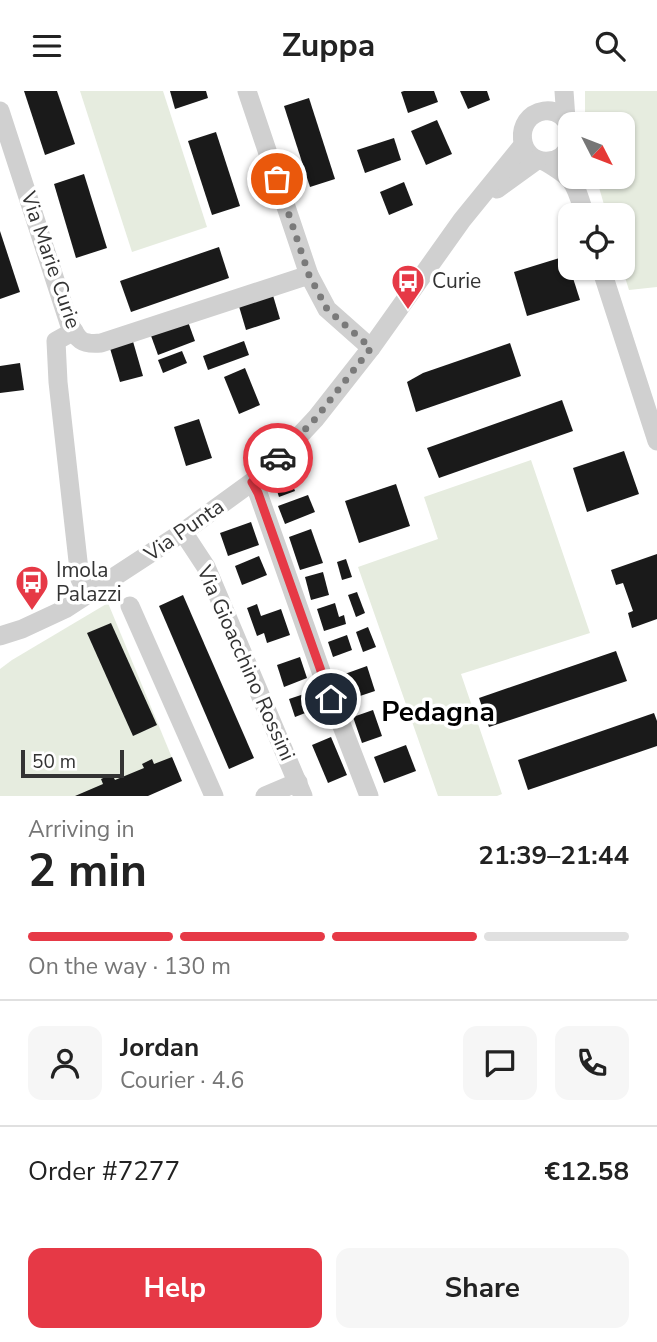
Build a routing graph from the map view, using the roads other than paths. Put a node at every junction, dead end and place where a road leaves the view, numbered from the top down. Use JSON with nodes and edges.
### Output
{"nodes":[{"id":1,"x":247,"y":91,"type":"edge"},
{"id":2,"x":551,"y":91,"type":"edge"},
{"id":3,"x":564,"y":91,"type":"edge"},
{"id":4,"x":0,"y":110,"type":"edge"},
{"id":5,"x":544,"y":111,"type":"junction"},
{"id":6,"x":567,"y":112,"type":"edge"},
{"id":7,"x":558,"y":114,"type":"edge"},
{"id":8,"x":523,"y":145,"type":"junction"},
{"id":9,"x":558,"y":159,"type":"edge"},
{"id":10,"x":541,"y":161,"type":"junction"},
{"id":11,"x":580,"y":203,"type":"edge"},
{"id":12,"x":462,"y":220,"type":"junction"},
{"id":13,"x":309,"y":275,"type":"junction"},
{"id":14,"x":605,"y":280,"type":"edge"},
{"id":15,"x":616,"y":280,"type":"edge"},
{"id":16,"x":74,"y":331,"type":"junction"},
{"id":17,"x":371,"y":348,"type":"junction"},
{"id":18,"x":657,"y":406,"type":"edge"},
{"id":19,"x":657,"y":441,"type":"edge"},
{"id":20,"x":252,"y":482,"type":"junction"},
{"id":21,"x":183,"y":532,"type":"junction"},
{"id":22,"x":84,"y":587,"type":"dead end"},
{"id":23,"x":130,"y":606,"type":"dead end"},
{"id":24,"x":1,"y":635,"type":"edge"},
{"id":25,"x":301,"y":789,"type":"edge"},
{"id":26,"x":214,"y":796,"type":"edge"},
{"id":27,"x":265,"y":796,"type":"edge"},
{"id":28,"x":369,"y":796,"type":"edge"}],
"edges":[{"from":1,"to":13,"type":"street"},
{"from":2,"to":5,"type":"street"},
{"from":3,"to":6,"type":"street"},
{"from":4,"to":16,"type":"street","name":"Via Marie Curie"},
{"from":5,"to":7,"type":"street"},
{"from":5,"to":8,"type":"street","name":"Via Punta"},
{"from":8,"to":10,"type":"street"},
{"from":8,"to":12,"type":"street","name":"Via Punta"},
{"from":9,"to":10,"type":"street","name":"Via Punta"},
{"from":10,"to":11,"type":"street"},
{"from":10,"to":12,"type":"street","name":"Via Punta"},
{"from":12,"to":17,"type":"street","name":"Via Punta"},
{"from":13,"to":16,"type":"street","name":"Via Marie Curie"},
{"from":13,"to":17,"type":"street"},
{"from":14,"to":19,"type":"street"},
{"from":15,"to":18,"type":"street"},
{"from":16,"to":22,"type":"street"},
{"from":17,"to":20,"type":"street","name":"Via Punta"},
{"from":20,"to":21,"type":"street","name":"Via Punta"},
{"from":20,"to":28,"type":"street"},
{"from":21,"to":24,"type":"street","name":"Via Punta"},
{"from":21,"to":25,"type":"street","name":"Via Gioacchino Rossini"},
{"from":23,"to":26,"type":"street"},
{"from":25,"to":27,"type":"street"}]}
